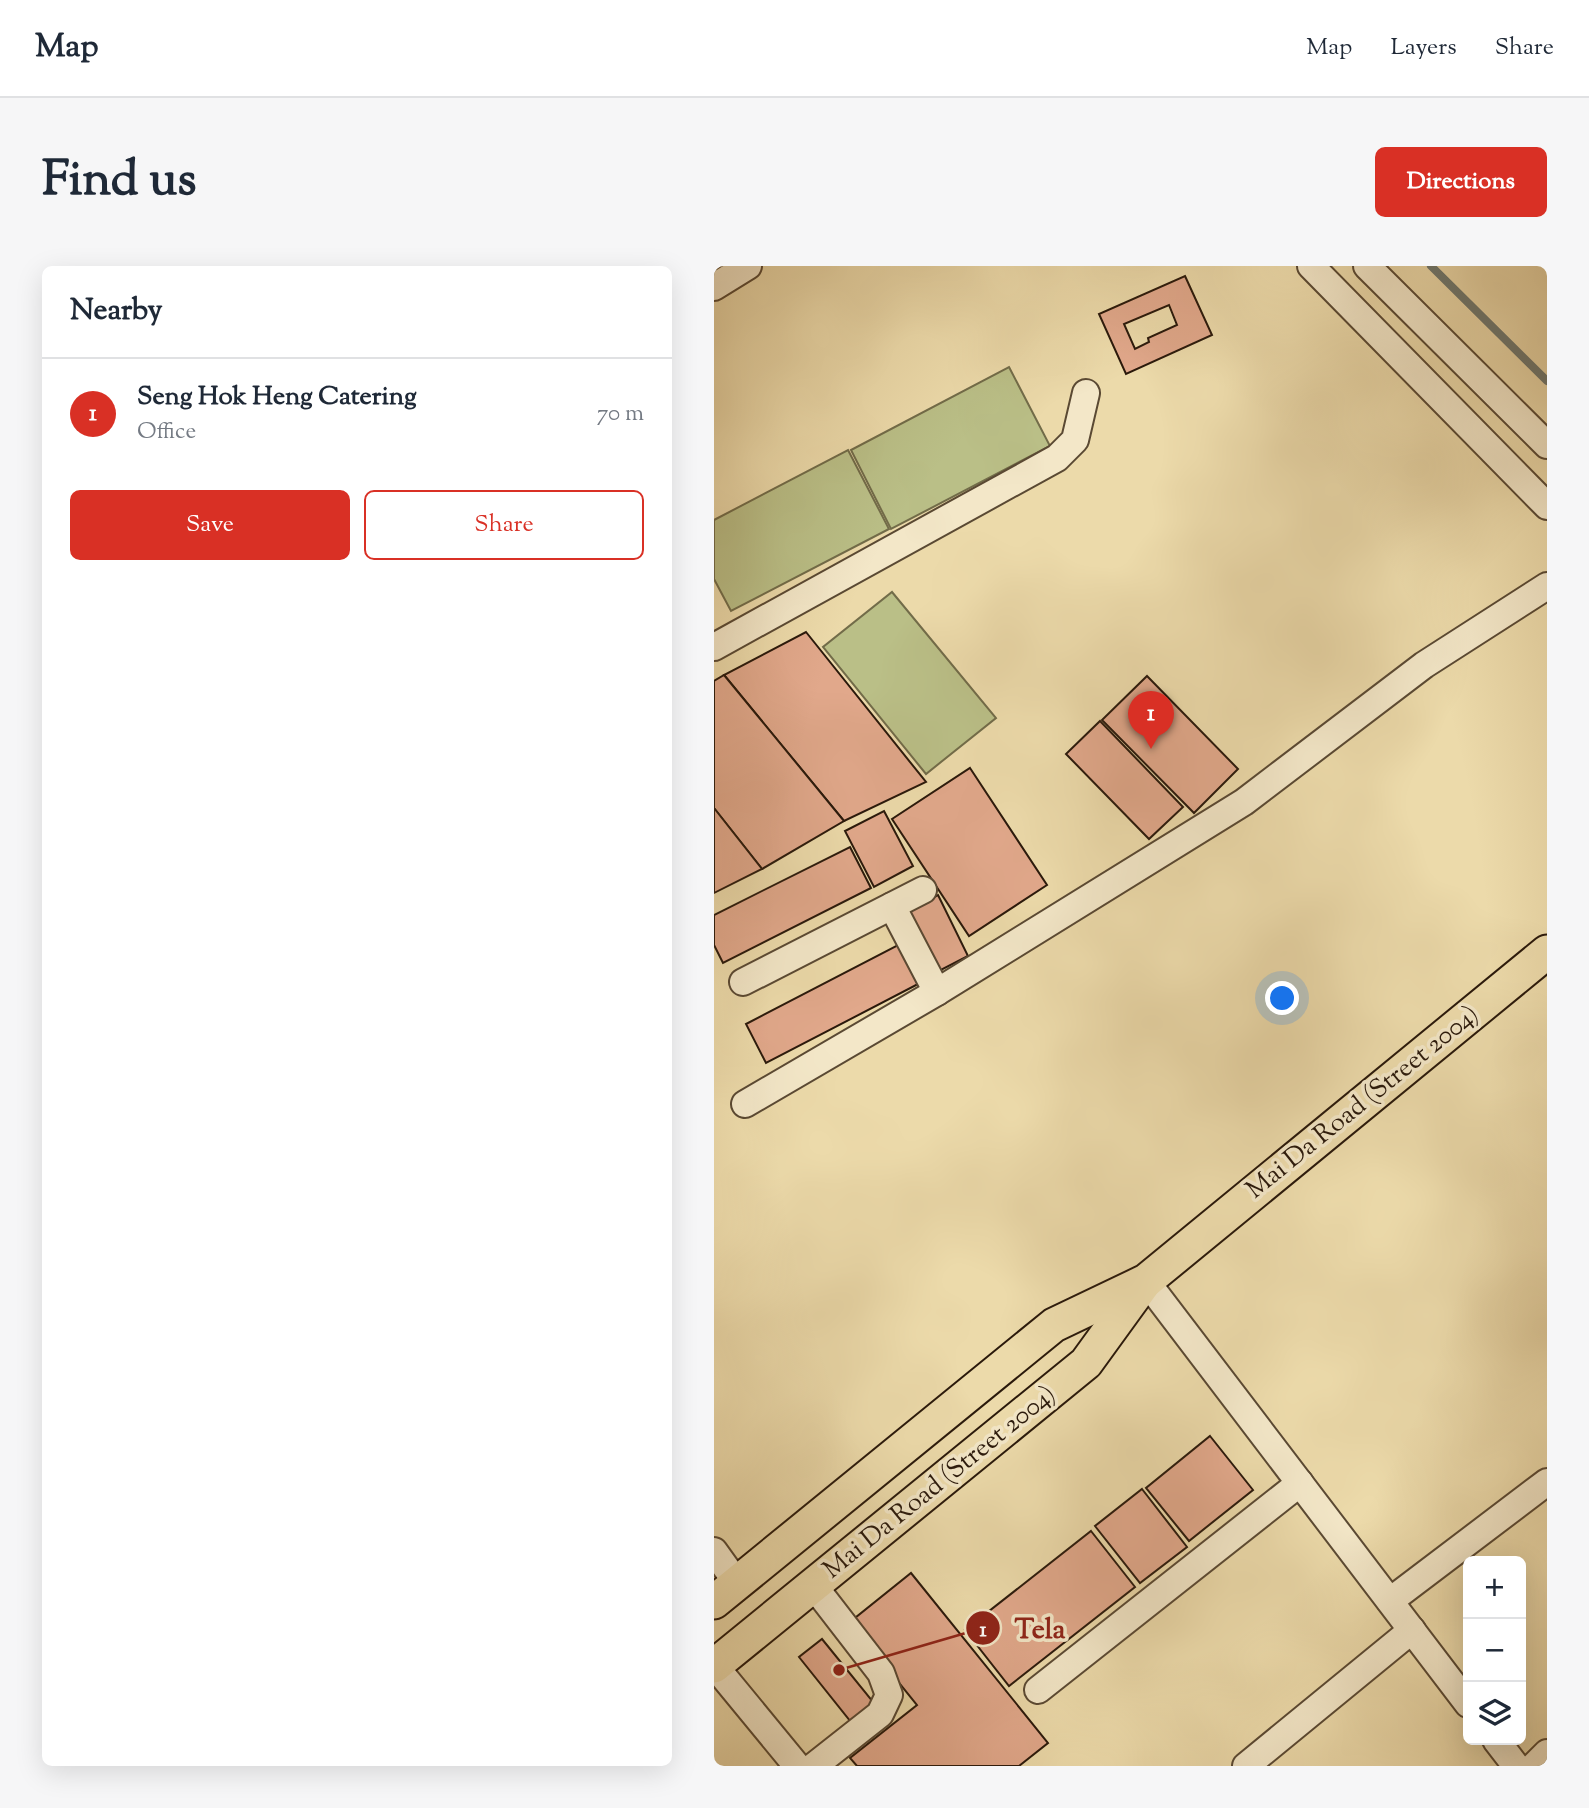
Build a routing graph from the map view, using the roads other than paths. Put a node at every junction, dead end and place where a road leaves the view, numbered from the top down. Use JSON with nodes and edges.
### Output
{"nodes":[{"id":1,"x":1311,"y":266,"type":"edge"},
{"id":2,"x":1367,"y":266,"type":"edge"},
{"id":3,"x":1086,"y":393,"type":"dead end"},
{"id":4,"x":1547,"y":445,"type":"edge"},
{"id":5,"x":1547,"y":506,"type":"edge"},
{"id":6,"x":1547,"y":586,"type":"edge"},
{"id":7,"x":714,"y":647,"type":"edge"},
{"id":8,"x":923,"y":890,"type":"dead end"},
{"id":9,"x":892,"y":906,"type":"junction"},
{"id":10,"x":1547,"y":952,"type":"edge"},
{"id":11,"x":743,"y":982,"type":"dead end"},
{"id":12,"x":937,"y":992,"type":"junction"},
{"id":13,"x":745,"y":1104,"type":"dead end"},
{"id":14,"x":1146,"y":1281,"type":"junction"},
{"id":15,"x":1547,"y":1482,"type":"edge"},
{"id":16,"x":1300,"y":1483,"type":"junction"},
{"id":17,"x":714,"y":1551,"type":"edge"},
{"id":18,"x":813,"y":1585,"type":"junction"},
{"id":19,"x":726,"y":1592,"type":"edge"},
{"id":20,"x":1390,"y":1601,"type":"junction"},
{"id":21,"x":1412,"y":1630,"type":"junction"},
{"id":22,"x":714,"y":1665,"type":"edge"},
{"id":23,"x":1038,"y":1690,"type":"dead end"},
{"id":24,"x":1463,"y":1697,"type":"edge"},
{"id":25,"x":1500,"y":1745,"type":"edge"},
{"id":26,"x":1547,"y":1752,"type":"edge"},
{"id":27,"x":797,"y":1766,"type":"edge"},
{"id":28,"x":814,"y":1766,"type":"edge"},
{"id":29,"x":1246,"y":1766,"type":"edge"},
{"id":30,"x":1516,"y":1766,"type":"edge"},
{"id":31,"x":1534,"y":1766,"type":"edge"}],
"edges":[{"from":1,"to":5,"type":"street"},
{"from":2,"to":4,"type":"street"},
{"from":3,"to":7,"type":"street"},
{"from":6,"to":12,"type":"street"},
{"from":8,"to":9,"type":"street"},
{"from":9,"to":11,"type":"street"},
{"from":9,"to":12,"type":"street"},
{"from":10,"to":14,"type":"main road","name":"Mai Da Road (Street 2004)"},
{"from":12,"to":13,"type":"street"},
{"from":14,"to":16,"type":"street"},
{"from":14,"to":18,"type":"main road","name":"Mai Da Road (Street 2004)"},
{"from":14,"to":19,"type":"main road","name":"Mai Da Road (Street 2004)"},
{"from":15,"to":20,"type":"street"},
{"from":16,"to":20,"type":"street"},
{"from":16,"to":23,"type":"street"},
{"from":17,"to":19,"type":"street"},
{"from":18,"to":22,"type":"main road","name":"Mai Da Road (Street 2004)"},
{"from":18,"to":28,"type":"street"},
{"from":20,"to":21,"type":"street"},
{"from":21,"to":24,"type":"street"},
{"from":21,"to":29,"type":"street"},
{"from":22,"to":27,"type":"street"},
{"from":25,"to":30,"type":"street"},
{"from":26,"to":31,"type":"street"}]}
